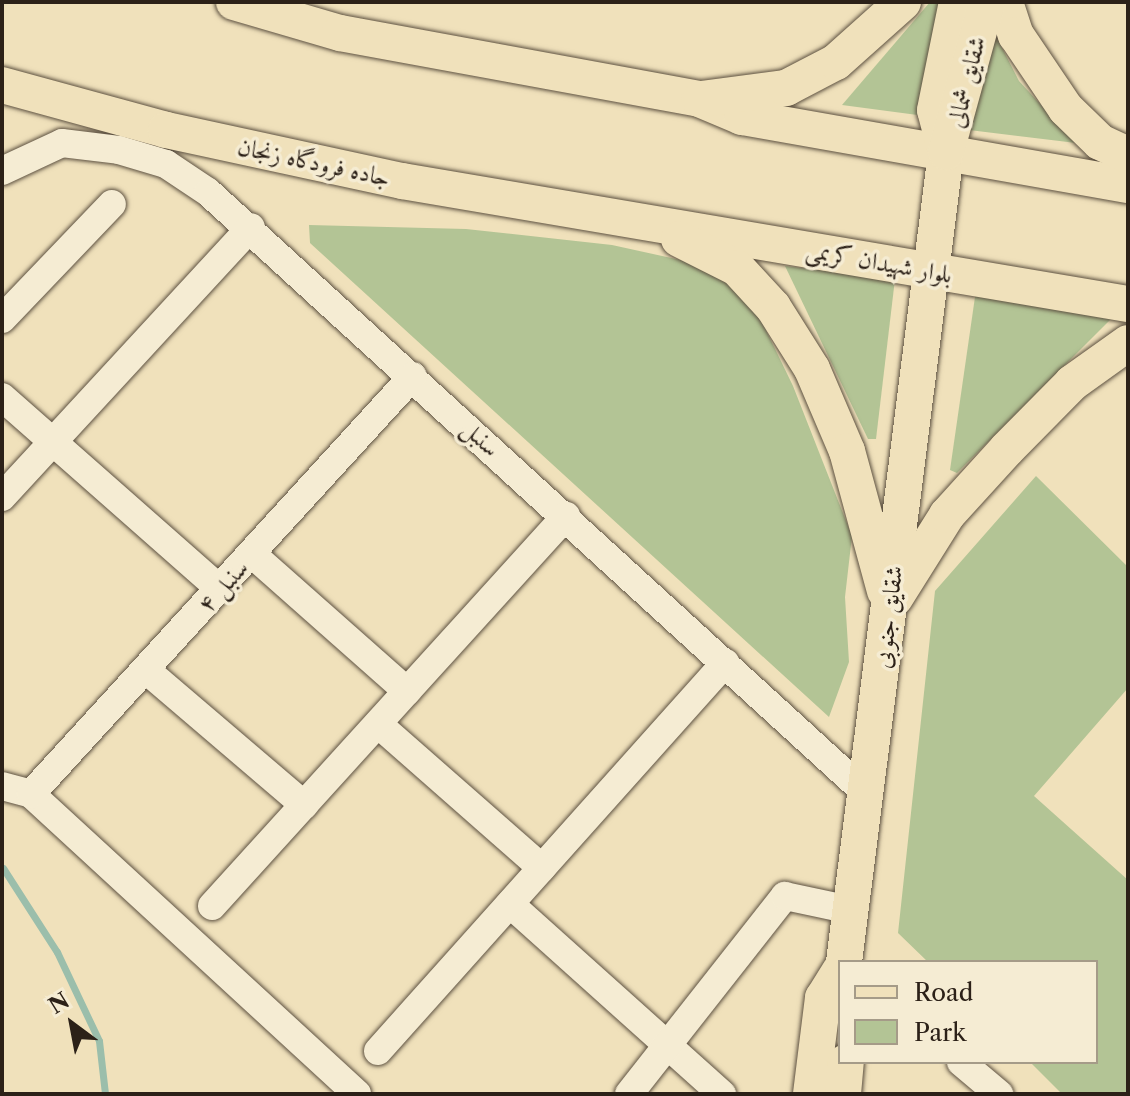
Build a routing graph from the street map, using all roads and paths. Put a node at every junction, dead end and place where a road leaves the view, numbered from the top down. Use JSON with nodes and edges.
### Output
{"nodes":[{"id":1,"x":234,"y":2,"type":"edge"},
{"id":2,"x":903,"y":2,"type":"edge"},
{"id":3,"x":957,"y":2,"type":"edge"},
{"id":4,"x":987,"y":2,"type":"edge"},
{"id":5,"x":1005,"y":2,"type":"edge"},
{"id":6,"x":2,"y":85,"type":"edge"},
{"id":7,"x":699,"y":99,"type":"junction"},
{"id":8,"x":946,"y":152,"type":"junction"},
{"id":9,"x":1128,"y":155,"type":"edge"},
{"id":10,"x":2,"y":171,"type":"edge"},
{"id":11,"x":1128,"y":185,"type":"edge"},
{"id":12,"x":112,"y":204,"type":"dead end"},
{"id":13,"x":630,"y":219,"type":"junction"},
{"id":14,"x":251,"y":227,"type":"junction"},
{"id":15,"x":932,"y":271,"type":"junction"},
{"id":16,"x":1128,"y":304,"type":"edge"},
{"id":17,"x":2,"y":319,"type":"edge"},
{"id":18,"x":1128,"y":343,"type":"edge"},
{"id":19,"x":413,"y":376,"type":"junction"},
{"id":20,"x":2,"y":397,"type":"edge"},
{"id":21,"x":53,"y":442,"type":"junction"},
{"id":22,"x":2,"y":497,"type":"edge"},
{"id":23,"x":566,"y":516,"type":"junction"},
{"id":24,"x":252,"y":554,"type":"junction"},
{"id":25,"x":220,"y":589,"type":"junction"},
{"id":26,"x":889,"y":606,"type":"junction"},
{"id":27,"x":725,"y":663,"type":"junction"},
{"id":28,"x":146,"y":670,"type":"junction"},
{"id":29,"x":407,"y":691,"type":"junction"},
{"id":30,"x":378,"y":724,"type":"junction"},
{"id":31,"x":2,"y":786,"type":"edge"},
{"id":32,"x":866,"y":793,"type":"junction"},
{"id":33,"x":31,"y":794,"type":"junction"},
{"id":34,"x":304,"y":805,"type":"junction"},
{"id":35,"x":542,"y":868,"type":"junction"},
{"id":36,"x":510,"y":904,"type":"junction"},
{"id":37,"x":212,"y":906,"type":"dead end"},
{"id":38,"x":851,"y":910,"type":"junction"},
{"id":39,"x":844,"y":960,"type":"edge"},
{"id":40,"x":838,"y":974,"type":"edge"},
{"id":41,"x":667,"y":1046,"type":"junction"},
{"id":42,"x":378,"y":1051,"type":"dead end"},
{"id":43,"x":846,"y":1064,"type":"edge"},
{"id":44,"x":963,"y":1064,"type":"edge"},
{"id":45,"x":357,"y":1094,"type":"edge"},
{"id":46,"x":629,"y":1094,"type":"edge"},
{"id":47,"x":722,"y":1094,"type":"edge"},
{"id":48,"x":811,"y":1094,"type":"edge"},
{"id":49,"x":843,"y":1094,"type":"edge"},
{"id":50,"x":999,"y":1094,"type":"edge"}],
"edges":[{"from":1,"to":7,"type":"main road"},
{"from":2,"to":7,"type":"main road"},
{"from":3,"to":8,"type":"main road","name":"شقایق شمالی"},
{"from":4,"to":8,"type":"main road","name":"شقایق شمالی"},
{"from":5,"to":9,"type":"main road"},
{"from":6,"to":13,"type":"main road","name":"جاده فرودگاه زنجان"},
{"from":7,"to":8,"type":"main road"},
{"from":8,"to":11,"type":"main road"},
{"from":8,"to":15,"type":"main road","name":"شقایق جنوبی"},
{"from":10,"to":14,"type":"street","name":"سنبل"},
{"from":12,"to":17,"type":"street"},
{"from":13,"to":15,"type":"main road","name":"بلوار شهیدان کریمی"},
{"from":13,"to":26,"type":"main road"},
{"from":14,"to":19,"type":"street","name":"سنبل"},
{"from":14,"to":21,"type":"street"},
{"from":15,"to":16,"type":"main road","name":"بلوار شهیدان کریمی"},
{"from":15,"to":26,"type":"main road","name":"شقایق جنوبی"},
{"from":18,"to":26,"type":"main road"},
{"from":19,"to":23,"type":"street","name":"سنبل"},
{"from":19,"to":24,"type":"street","name":"سنبل ۴"},
{"from":20,"to":21,"type":"street"},
{"from":21,"to":22,"type":"street"},
{"from":21,"to":25,"type":"street"},
{"from":23,"to":27,"type":"street","name":"سنبل"},
{"from":23,"to":29,"type":"street"},
{"from":24,"to":25,"type":"street","name":"سنبل ۴"},
{"from":24,"to":29,"type":"street"},
{"from":25,"to":28,"type":"street","name":"سنبل ۴"},
{"from":26,"to":32,"type":"main road","name":"شقایق جنوبی"},
{"from":27,"to":32,"type":"street","name":"سنبل"},
{"from":27,"to":35,"type":"street"},
{"from":28,"to":33,"type":"street","name":"سنبل ۴"},
{"from":28,"to":34,"type":"street"},
{"from":29,"to":30,"type":"street"},
{"from":30,"to":34,"type":"street"},
{"from":30,"to":35,"type":"street"},
{"from":31,"to":33,"type":"street"},
{"from":32,"to":38,"type":"main road","name":"شقایق جنوبی"},
{"from":33,"to":45,"type":"street"},
{"from":34,"to":37,"type":"street"},
{"from":35,"to":36,"type":"street"},
{"from":36,"to":41,"type":"street"},
{"from":36,"to":42,"type":"street"},
{"from":38,"to":39,"type":"main road","name":"شقایق جنوبی"},
{"from":38,"to":41,"type":"street"},
{"from":40,"to":48,"type":"main road"},
{"from":41,"to":46,"type":"street"},
{"from":41,"to":47,"type":"street"},
{"from":43,"to":49,"type":"main road"},
{"from":44,"to":50,"type":"street"}]}
